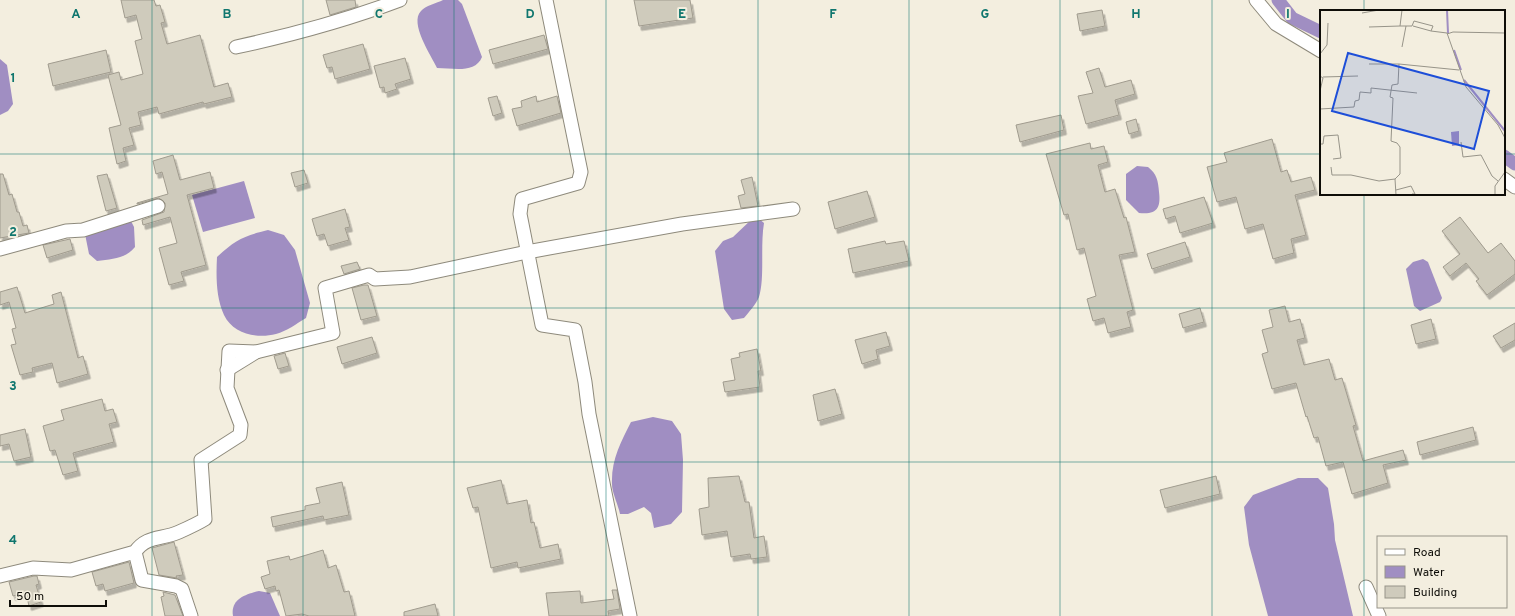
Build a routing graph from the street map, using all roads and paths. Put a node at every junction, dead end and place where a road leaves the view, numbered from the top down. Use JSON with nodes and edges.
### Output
{"nodes":[{"id":1,"x":400,"y":0,"type":"edge"},
{"id":2,"x":546,"y":0,"type":"edge"},
{"id":3,"x":1256,"y":0,"type":"edge"},
{"id":4,"x":236,"y":47,"type":"dead end"},
{"id":5,"x":1320,"y":50,"type":"edge"},
{"id":6,"x":1505,"y":180,"type":"edge"},
{"id":7,"x":1515,"y":187,"type":"edge"},
{"id":8,"x":158,"y":206,"type":"dead end"},
{"id":9,"x":793,"y":209,"type":"dead end"},
{"id":10,"x":0,"y":249,"type":"edge"},
{"id":11,"x":527,"y":252,"type":"junction"},
{"id":12,"x":134,"y":552,"type":"junction"},
{"id":13,"x":0,"y":576,"type":"edge"},
{"id":14,"x":1366,"y":587,"type":"dead end"},
{"id":15,"x":191,"y":616,"type":"edge"},
{"id":16,"x":630,"y":616,"type":"edge"},
{"id":17,"x":1379,"y":616,"type":"edge"}],
"edges":[{"from":1,"to":4,"type":"street"},
{"from":2,"to":11,"type":"street"},
{"from":3,"to":5,"type":"street"},
{"from":6,"to":7,"type":"street"},
{"from":8,"to":10,"type":"street"},
{"from":9,"to":11,"type":"street"},
{"from":11,"to":12,"type":"street"},
{"from":11,"to":16,"type":"street"},
{"from":12,"to":13,"type":"street"},
{"from":12,"to":15,"type":"street"},
{"from":14,"to":17,"type":"street"}]}
